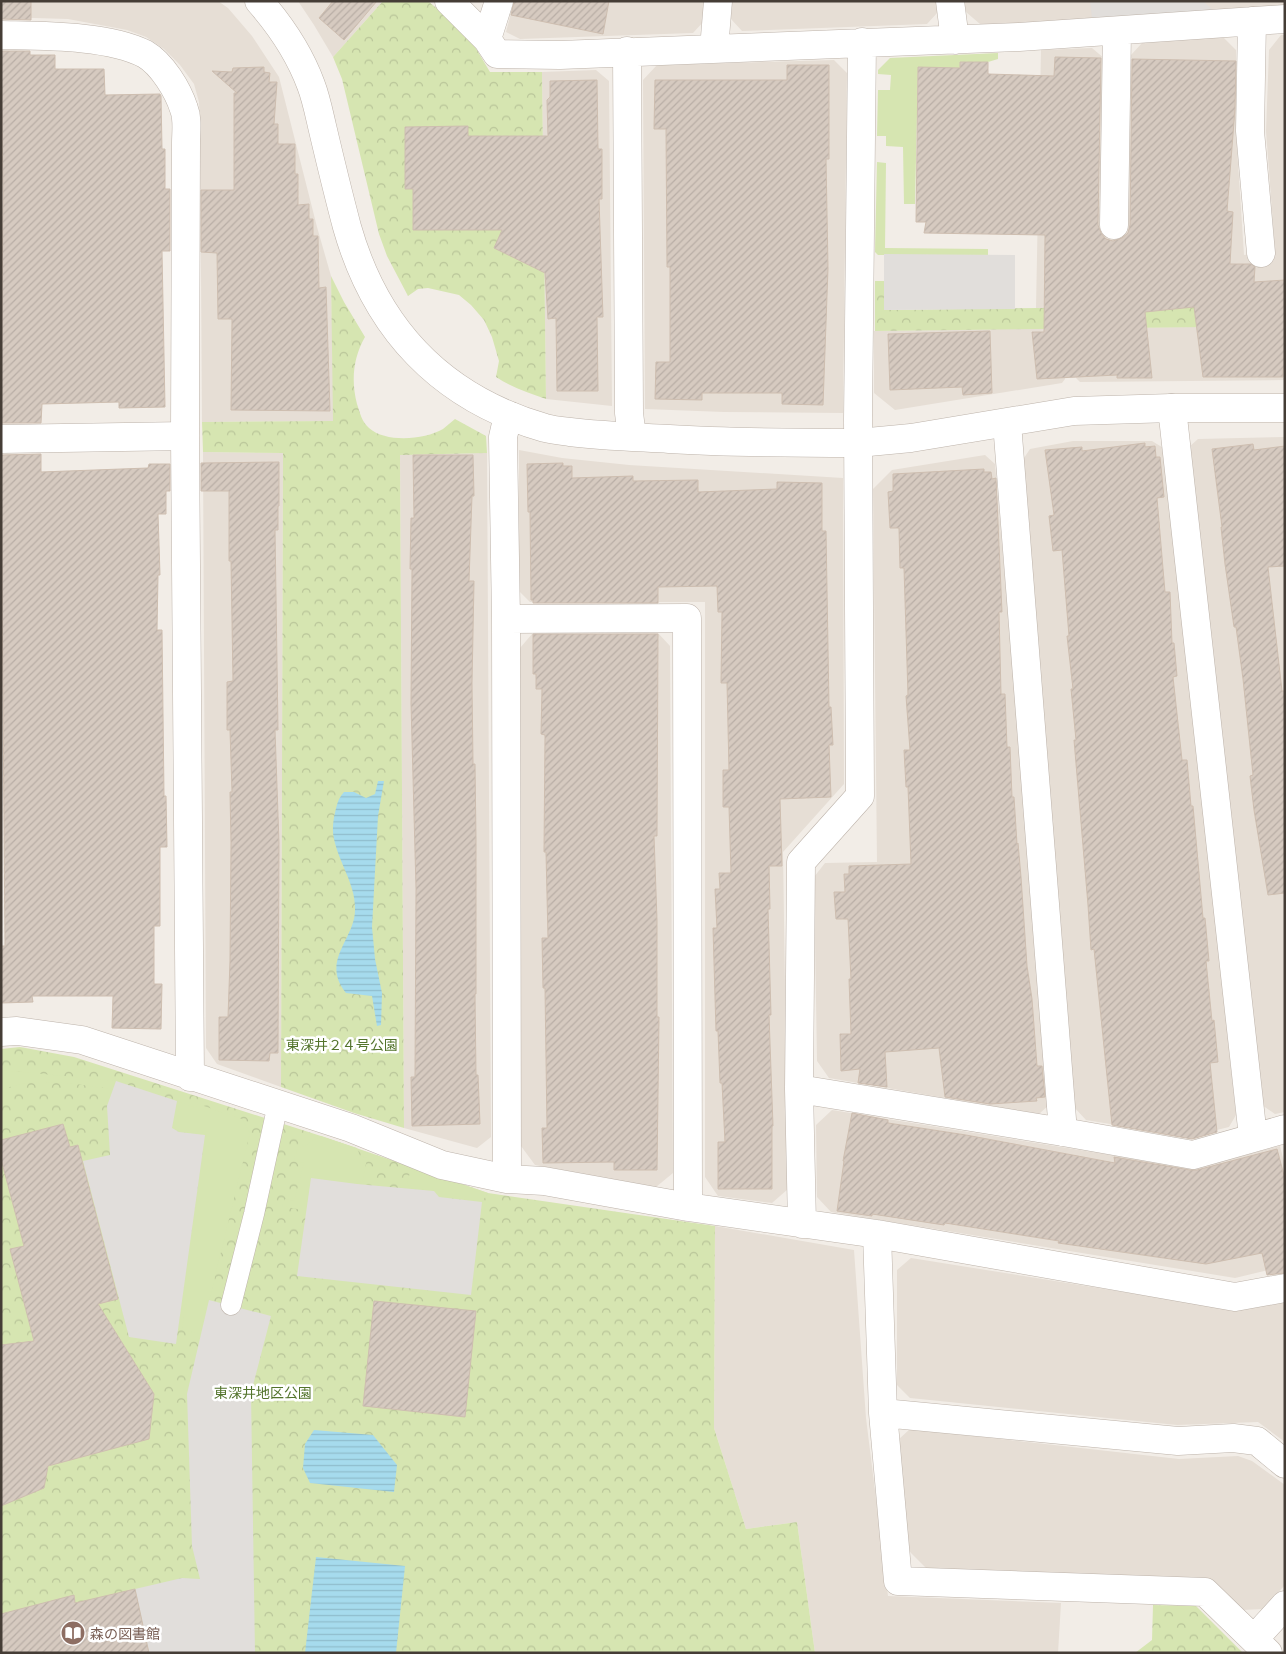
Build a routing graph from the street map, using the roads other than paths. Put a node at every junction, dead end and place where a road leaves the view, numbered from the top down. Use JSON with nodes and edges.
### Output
{"nodes":[{"id":1,"x":259,"y":1,"type":"edge"},
{"id":2,"x":449,"y":1,"type":"edge"},
{"id":3,"x":499,"y":1,"type":"edge"},
{"id":4,"x":718,"y":1,"type":"edge"},
{"id":5,"x":950,"y":1,"type":"edge"},
{"id":6,"x":1285,"y":19,"type":"edge"},
{"id":7,"x":1252,"y":21,"type":"junction"},
{"id":8,"x":1117,"y":32,"type":"junction"},
{"id":9,"x":1,"y":35,"type":"edge"},
{"id":10,"x":487,"y":39,"type":"junction"},
{"id":11,"x":955,"y":40,"type":"junction"},
{"id":12,"x":862,"y":42,"type":"junction"},
{"id":13,"x":714,"y":49,"type":"junction"},
{"id":14,"x":627,"y":51,"type":"junction"},
{"id":15,"x":1114,"y":225,"type":"dead end"},
{"id":16,"x":1260,"y":253,"type":"dead end"},
{"id":17,"x":1172,"y":408,"type":"junction"},
{"id":18,"x":1285,"y":408,"type":"edge"},
{"id":19,"x":508,"y":415,"type":"junction"},
{"id":20,"x":1007,"y":423,"type":"junction"},
{"id":21,"x":185,"y":436,"type":"junction"},
{"id":22,"x":632,"y":437,"type":"junction"},
{"id":23,"x":1,"y":440,"type":"edge"},
{"id":24,"x":858,"y":443,"type":"junction"},
{"id":25,"x":506,"y":618,"type":"junction"},
{"id":26,"x":1,"y":1032,"type":"edge"},
{"id":27,"x":190,"y":1076,"type":"junction"},
{"id":28,"x":799,"y":1089,"type":"junction"},
{"id":29,"x":278,"y":1104,"type":"junction"},
{"id":30,"x":1285,"y":1129,"type":"edge"},
{"id":31,"x":1064,"y":1132,"type":"junction"},
{"id":32,"x":1253,"y":1137,"type":"junction"},
{"id":33,"x":507,"y":1179,"type":"junction"},
{"id":34,"x":688,"y":1206,"type":"junction"},
{"id":35,"x":802,"y":1224,"type":"junction"},
{"id":36,"x":877,"y":1234,"type":"junction"},
{"id":37,"x":1285,"y":1288,"type":"edge"},
{"id":38,"x":230,"y":1305,"type":"dead end"},
{"id":39,"x":883,"y":1413,"type":"junction"},
{"id":40,"x":1285,"y":1464,"type":"edge"},
{"id":41,"x":1285,"y":1605,"type":"edge"},
{"id":42,"x":1261,"y":1646,"type":"edge"}],
"edges":[{"from":1,"to":19,"type":"street"},
{"from":2,"to":10,"type":"street"},
{"from":3,"to":10,"type":"street"},
{"from":4,"to":13,"type":"street"},
{"from":5,"to":11,"type":"street"},
{"from":6,"to":7,"type":"street"},
{"from":7,"to":8,"type":"street"},
{"from":7,"to":16,"type":"street"},
{"from":8,"to":11,"type":"street"},
{"from":8,"to":15,"type":"street"},
{"from":9,"to":21,"type":"street"},
{"from":10,"to":14,"type":"street"},
{"from":11,"to":12,"type":"street"},
{"from":12,"to":13,"type":"street"},
{"from":12,"to":24,"type":"street"},
{"from":13,"to":14,"type":"street"},
{"from":14,"to":22,"type":"street"},
{"from":17,"to":18,"type":"street"},
{"from":17,"to":20,"type":"street"},
{"from":17,"to":32,"type":"street"},
{"from":19,"to":22,"type":"street"},
{"from":19,"to":25,"type":"street"},
{"from":20,"to":24,"type":"street"},
{"from":20,"to":31,"type":"street"},
{"from":21,"to":23,"type":"street"},
{"from":21,"to":27,"type":"street"},
{"from":22,"to":24,"type":"street"},
{"from":24,"to":28,"type":"street"},
{"from":25,"to":33,"type":"street"},
{"from":25,"to":34,"type":"street"},
{"from":26,"to":27,"type":"street"},
{"from":27,"to":29,"type":"street"},
{"from":28,"to":31,"type":"street"},
{"from":28,"to":35,"type":"street"},
{"from":29,"to":33,"type":"street"},
{"from":29,"to":38,"type":"lane"},
{"from":30,"to":32,"type":"street"},
{"from":31,"to":32,"type":"street"},
{"from":33,"to":34,"type":"street"},
{"from":34,"to":35,"type":"street"},
{"from":35,"to":36,"type":"street"},
{"from":36,"to":37,"type":"street"},
{"from":36,"to":39,"type":"street"},
{"from":39,"to":40,"type":"street"},
{"from":39,"to":42,"type":"street"},
{"from":41,"to":42,"type":"street"}]}
